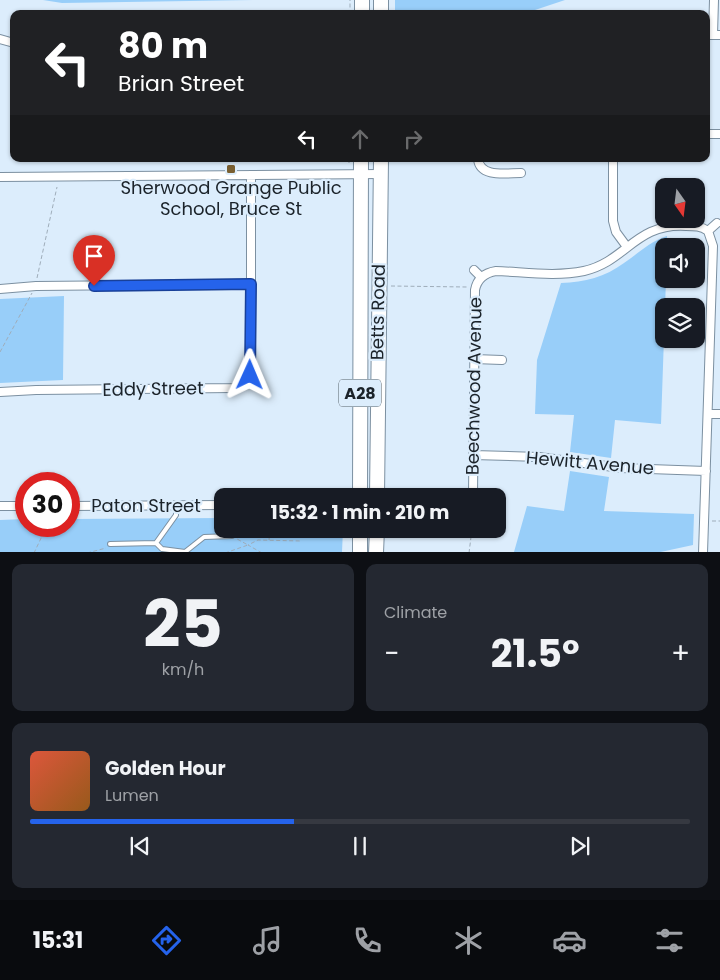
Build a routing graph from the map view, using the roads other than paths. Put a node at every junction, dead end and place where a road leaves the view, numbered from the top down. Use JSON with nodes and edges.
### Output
{"nodes":[{"id":1,"x":714,"y":0,"type":"edge"},
{"id":2,"x":713,"y":35,"type":"edge"},
{"id":3,"x":355,"y":162,"type":"edge"},
{"id":4,"x":381,"y":162,"type":"edge"},
{"id":5,"x":478,"y":162,"type":"edge"},
{"id":6,"x":613,"y":162,"type":"edge"},
{"id":7,"x":521,"y":173,"type":"dead end"},
{"id":8,"x":381,"y":174,"type":"junction"},
{"id":9,"x":251,"y":175,"type":"junction"},
{"id":10,"x":361,"y":175,"type":"junction"},
{"id":11,"x":0,"y":178,"type":"edge"},
{"id":12,"x":717,"y":223,"type":"dead end"},
{"id":13,"x":708,"y":231,"type":"junction"},
{"id":14,"x":627,"y":247,"type":"junction"},
{"id":15,"x":474,"y":270,"type":"dead end"},
{"id":16,"x":481,"y":277,"type":"junction"},
{"id":17,"x":251,"y":284,"type":"junction"},
{"id":18,"x":0,"y":289,"type":"edge"},
{"id":19,"x":474,"y":359,"type":"junction"},
{"id":20,"x":502,"y":360,"type":"dead end"},
{"id":21,"x":0,"y":392,"type":"edge"},
{"id":22,"x":708,"y":414,"type":"junction"},
{"id":23,"x":720,"y":414,"type":"edge"},
{"id":24,"x":473,"y":455,"type":"junction"},
{"id":25,"x":706,"y":471,"type":"junction"},
{"id":26,"x":360,"y":488,"type":"edge"},
{"id":27,"x":377,"y":488,"type":"edge"},
{"id":28,"x":473,"y":488,"type":"edge"},
{"id":29,"x":0,"y":506,"type":"edge"},
{"id":30,"x":15,"y":506,"type":"edge"},
{"id":31,"x":80,"y":506,"type":"edge"},
{"id":32,"x":176,"y":506,"type":"junction"},
{"id":33,"x":214,"y":506,"type":"edge"},
{"id":34,"x":214,"y":536,"type":"edge"},
{"id":35,"x":360,"y":538,"type":"edge"},
{"id":36,"x":376,"y":538,"type":"edge"},
{"id":37,"x":156,"y":543,"type":"junction"},
{"id":38,"x":110,"y":544,"type":"road end"},
{"id":39,"x":360,"y":552,"type":"edge"},
{"id":40,"x":376,"y":552,"type":"edge"},
{"id":41,"x":703,"y":552,"type":"edge"}],
"edges":[{"from":1,"to":2,"type":"street"},
{"from":3,"to":10,"type":"highway","name":"Betts Road","number":"A28"},
{"from":4,"to":8,"type":"highway","name":"Betts Road","number":"A28"},
{"from":5,"to":7,"type":"street"},
{"from":6,"to":14,"type":"street"},
{"from":8,"to":10,"type":"street"},
{"from":8,"to":27,"type":"highway","name":"Betts Road","number":"A28"},
{"from":9,"to":10,"type":"street"},
{"from":9,"to":11,"type":"street"},
{"from":9,"to":17,"type":"street","name":"Eddy Street"},
{"from":10,"to":26,"type":"highway","name":"Betts Road","number":"A28"},
{"from":12,"to":13,"type":"street"},
{"from":13,"to":14,"type":"street","name":"Beechwood Avenue"},
{"from":13,"to":22,"type":"street"},
{"from":14,"to":16,"type":"street","name":"Beechwood Avenue"},
{"from":15,"to":16,"type":"street","name":"Beechwood Avenue"},
{"from":16,"to":19,"type":"street","name":"Beechwood Avenue"},
{"from":17,"to":18,"type":"street"},
{"from":17,"to":21,"type":"street","name":"Eddy Street"},
{"from":19,"to":20,"type":"street"},
{"from":19,"to":24,"type":"street","name":"Beechwood Avenue"},
{"from":22,"to":23,"type":"street"},
{"from":22,"to":25,"type":"street"},
{"from":24,"to":25,"type":"street","name":"Hewitt Avenue"},
{"from":24,"to":28,"type":"street","name":"Beechwood Avenue"},
{"from":25,"to":41,"type":"street"},
{"from":29,"to":30,"type":"street"},
{"from":31,"to":32,"type":"street","name":"Paton Street"},
{"from":32,"to":33,"type":"street","name":"Paton Street"},
{"from":32,"to":37,"type":"lane"},
{"from":34,"to":37,"type":"lane"},
{"from":35,"to":39,"type":"highway"},
{"from":36,"to":40,"type":"highway"},
{"from":37,"to":38,"type":"lane"}]}
